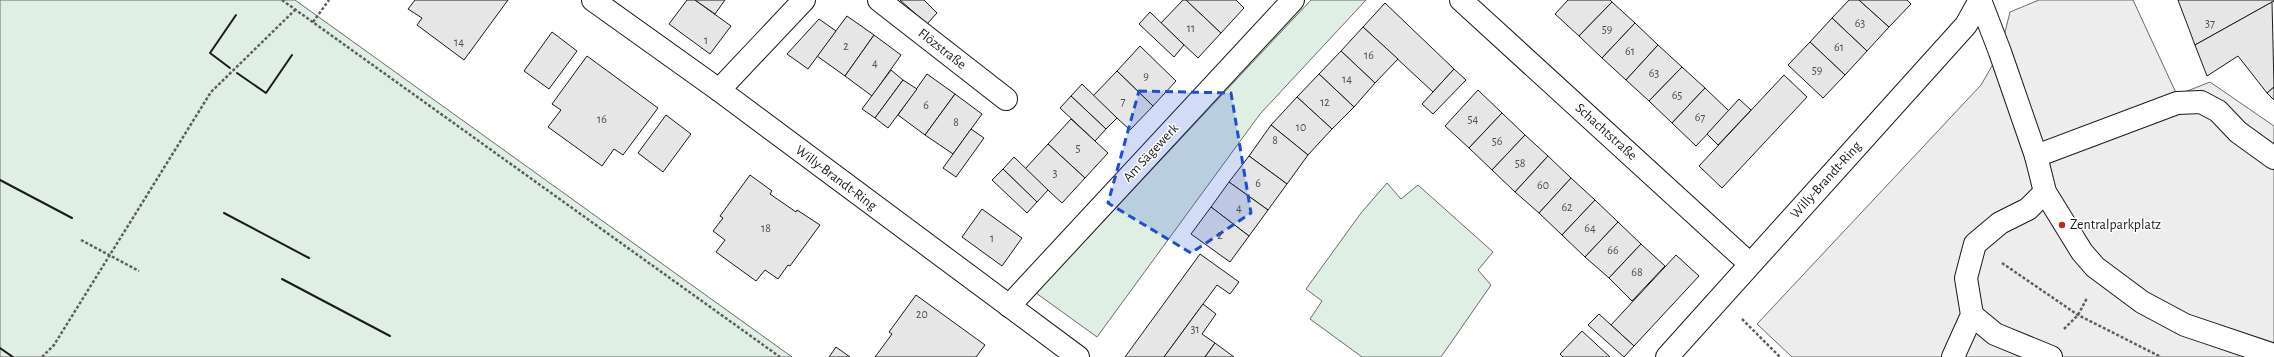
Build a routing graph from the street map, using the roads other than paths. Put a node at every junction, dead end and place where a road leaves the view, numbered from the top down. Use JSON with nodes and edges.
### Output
{"nodes":[{"id":1,"x":593,"y":0,"type":"edge"},
{"id":2,"x":804,"y":0,"type":"edge"},
{"id":3,"x":879,"y":0,"type":"edge"},
{"id":4,"x":1293,"y":0,"type":"edge"},
{"id":5,"x":1461,"y":0,"type":"edge"},
{"id":6,"x":1980,"y":0,"type":"edge"},
{"id":7,"x":719,"y":90,"type":"junction"},
{"id":8,"x":1006,"y":99,"type":"dead end"},
{"id":9,"x":2036,"y":156,"type":"junction"},
{"id":10,"x":2274,"y":158,"type":"edge"},
{"id":11,"x":2045,"y":192,"type":"junction"},
{"id":12,"x":1750,"y":264,"type":"junction"},
{"id":13,"x":1009,"y":306,"type":"junction"},
{"id":14,"x":1972,"y":315,"type":"junction"},
{"id":15,"x":2274,"y":355,"type":"edge"},
{"id":16,"x":1078,"y":357,"type":"edge"},
{"id":17,"x":1667,"y":357,"type":"edge"},
{"id":18,"x":1954,"y":357,"type":"edge"},
{"id":19,"x":2051,"y":357,"type":"edge"}],
"edges":[{"from":1,"to":7,"type":"street","name":"Willy-Brandt-Ring"},
{"from":2,"to":7,"type":"street"},
{"from":3,"to":8,"type":"street","name":"Flözstraße"},
{"from":4,"to":13,"type":"street","name":"Am Sägewerk"},
{"from":5,"to":12,"type":"street","name":"Schachtstraße"},
{"from":6,"to":9,"type":"street"},
{"from":6,"to":12,"type":"street","name":"Willy-Brandt-Ring"},
{"from":7,"to":13,"type":"street","name":"Willy-Brandt-Ring"},
{"from":9,"to":10,"type":"street"},
{"from":9,"to":11,"type":"street"},
{"from":11,"to":14,"type":"street"},
{"from":11,"to":15,"type":"street"},
{"from":12,"to":17,"type":"street","name":"Willy-Brandt-Ring"},
{"from":13,"to":16,"type":"street","name":"Willy-Brandt-Ring"},
{"from":14,"to":18,"type":"street"},
{"from":14,"to":19,"type":"street"}]}
